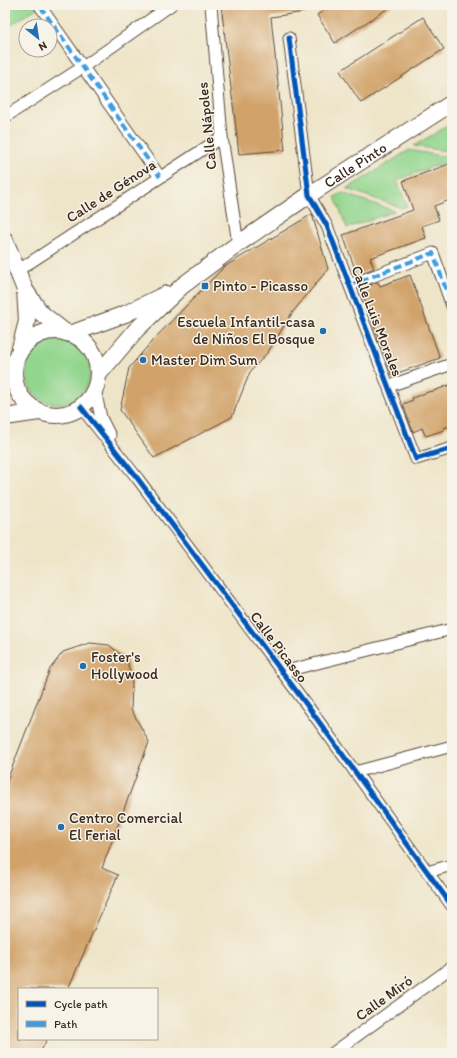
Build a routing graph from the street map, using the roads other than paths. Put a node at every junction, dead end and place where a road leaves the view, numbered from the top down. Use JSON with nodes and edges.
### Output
{"nodes":[{"id":1,"x":171,"y":5,"type":"edge"},
{"id":2,"x":211,"y":5,"type":"edge"},
{"id":3,"x":40,"y":6,"type":"edge"},
{"id":4,"x":289,"y":38,"type":"dead end"},
{"id":5,"x":83,"y":67,"type":"junction"},
{"id":6,"x":452,"y":103,"type":"edge"},
{"id":7,"x":5,"y":117,"type":"edge"},
{"id":8,"x":222,"y":136,"type":"junction"},
{"id":9,"x":160,"y":177,"type":"junction"},
{"id":10,"x":309,"y":195,"type":"junction"},
{"id":11,"x":5,"y":240,"type":"edge"},
{"id":12,"x":238,"y":244,"type":"junction"},
{"id":13,"x":17,"y":271,"type":"junction"},
{"id":14,"x":350,"y":284,"type":"junction"},
{"id":15,"x":182,"y":286,"type":"junction"},
{"id":16,"x":25,"y":290,"type":"junction"},
{"id":17,"x":452,"y":306,"type":"edge"},
{"id":18,"x":68,"y":333,"type":"junction"},
{"id":19,"x":17,"y":359,"type":"junction"},
{"id":20,"x":452,"y":364,"type":"edge"},
{"id":21,"x":5,"y":376,"type":"edge"},
{"id":22,"x":97,"y":382,"type":"junction"},
{"id":23,"x":389,"y":386,"type":"junction"},
{"id":24,"x":81,"y":407,"type":"junction"},
{"id":25,"x":39,"y":412,"type":"junction"},
{"id":26,"x":5,"y":417,"type":"edge"},
{"id":27,"x":452,"y":448,"type":"edge"},
{"id":28,"x":118,"y":452,"type":"junction"},
{"id":29,"x":452,"y":629,"type":"edge"},
{"id":30,"x":282,"y":672,"type":"junction"},
{"id":31,"x":452,"y":746,"type":"edge"},
{"id":32,"x":355,"y":772,"type":"junction"},
{"id":33,"x":452,"y":865,"type":"edge"},
{"id":34,"x":427,"y":872,"type":"junction"},
{"id":35,"x":452,"y":906,"type":"edge"},
{"id":36,"x":452,"y":967,"type":"edge"},
{"id":37,"x":334,"y":1053,"type":"edge"}],
"edges":[{"from":1,"to":5,"type":"street"},
{"from":2,"to":8,"type":"street","name":"Calle Nápoles"},
{"from":3,"to":5,"type":"street"},
{"from":4,"to":10,"type":"street"},
{"from":5,"to":7,"type":"street"},
{"from":5,"to":9,"type":"street"},
{"from":6,"to":10,"type":"street","name":"Calle Pinto"},
{"from":8,"to":9,"type":"street","name":"Calle de Génova"},
{"from":8,"to":12,"type":"street","name":"Calle Nápoles"},
{"from":9,"to":13,"type":"street","name":"Calle de Génova"},
{"from":10,"to":12,"type":"street","name":"Calle Pinto"},
{"from":10,"to":14,"type":"street","name":"Calle Luis Morales"},
{"from":11,"to":13,"type":"street"},
{"from":12,"to":15,"type":"street","name":"Calle Pinto"},
{"from":13,"to":16,"type":"street"},
{"from":14,"to":17,"type":"street"},
{"from":14,"to":23,"type":"street","name":"Calle Luis Morales"},
{"from":15,"to":18,"type":"street","name":"Calle Pinto"},
{"from":15,"to":22,"type":"street","name":"Calle Pinto"},
{"from":16,"to":18,"type":"street"},
{"from":16,"to":19,"type":"street"},
{"from":18,"to":19,"type":"street"},
{"from":18,"to":22,"type":"street"},
{"from":19,"to":21,"type":"street"},
{"from":19,"to":25,"type":"street"},
{"from":20,"to":23,"type":"street"},
{"from":22,"to":24,"type":"street"},
{"from":22,"to":28,"type":"street","name":"Calle Picasso"},
{"from":23,"to":27,"type":"street","name":"Calle Luis Morales"},
{"from":24,"to":25,"type":"street"},
{"from":24,"to":28,"type":"street","name":"Calle Picasso"},
{"from":25,"to":26,"type":"street"},
{"from":28,"to":30,"type":"street","name":"Calle Picasso"},
{"from":29,"to":30,"type":"street"},
{"from":30,"to":32,"type":"street","name":"Calle Picasso"},
{"from":31,"to":32,"type":"street"},
{"from":32,"to":34,"type":"street","name":"Calle Picasso"},
{"from":33,"to":34,"type":"street"},
{"from":34,"to":35,"type":"street","name":"Calle Picasso"},
{"from":36,"to":37,"type":"street","name":"Calle Miró"}]}
